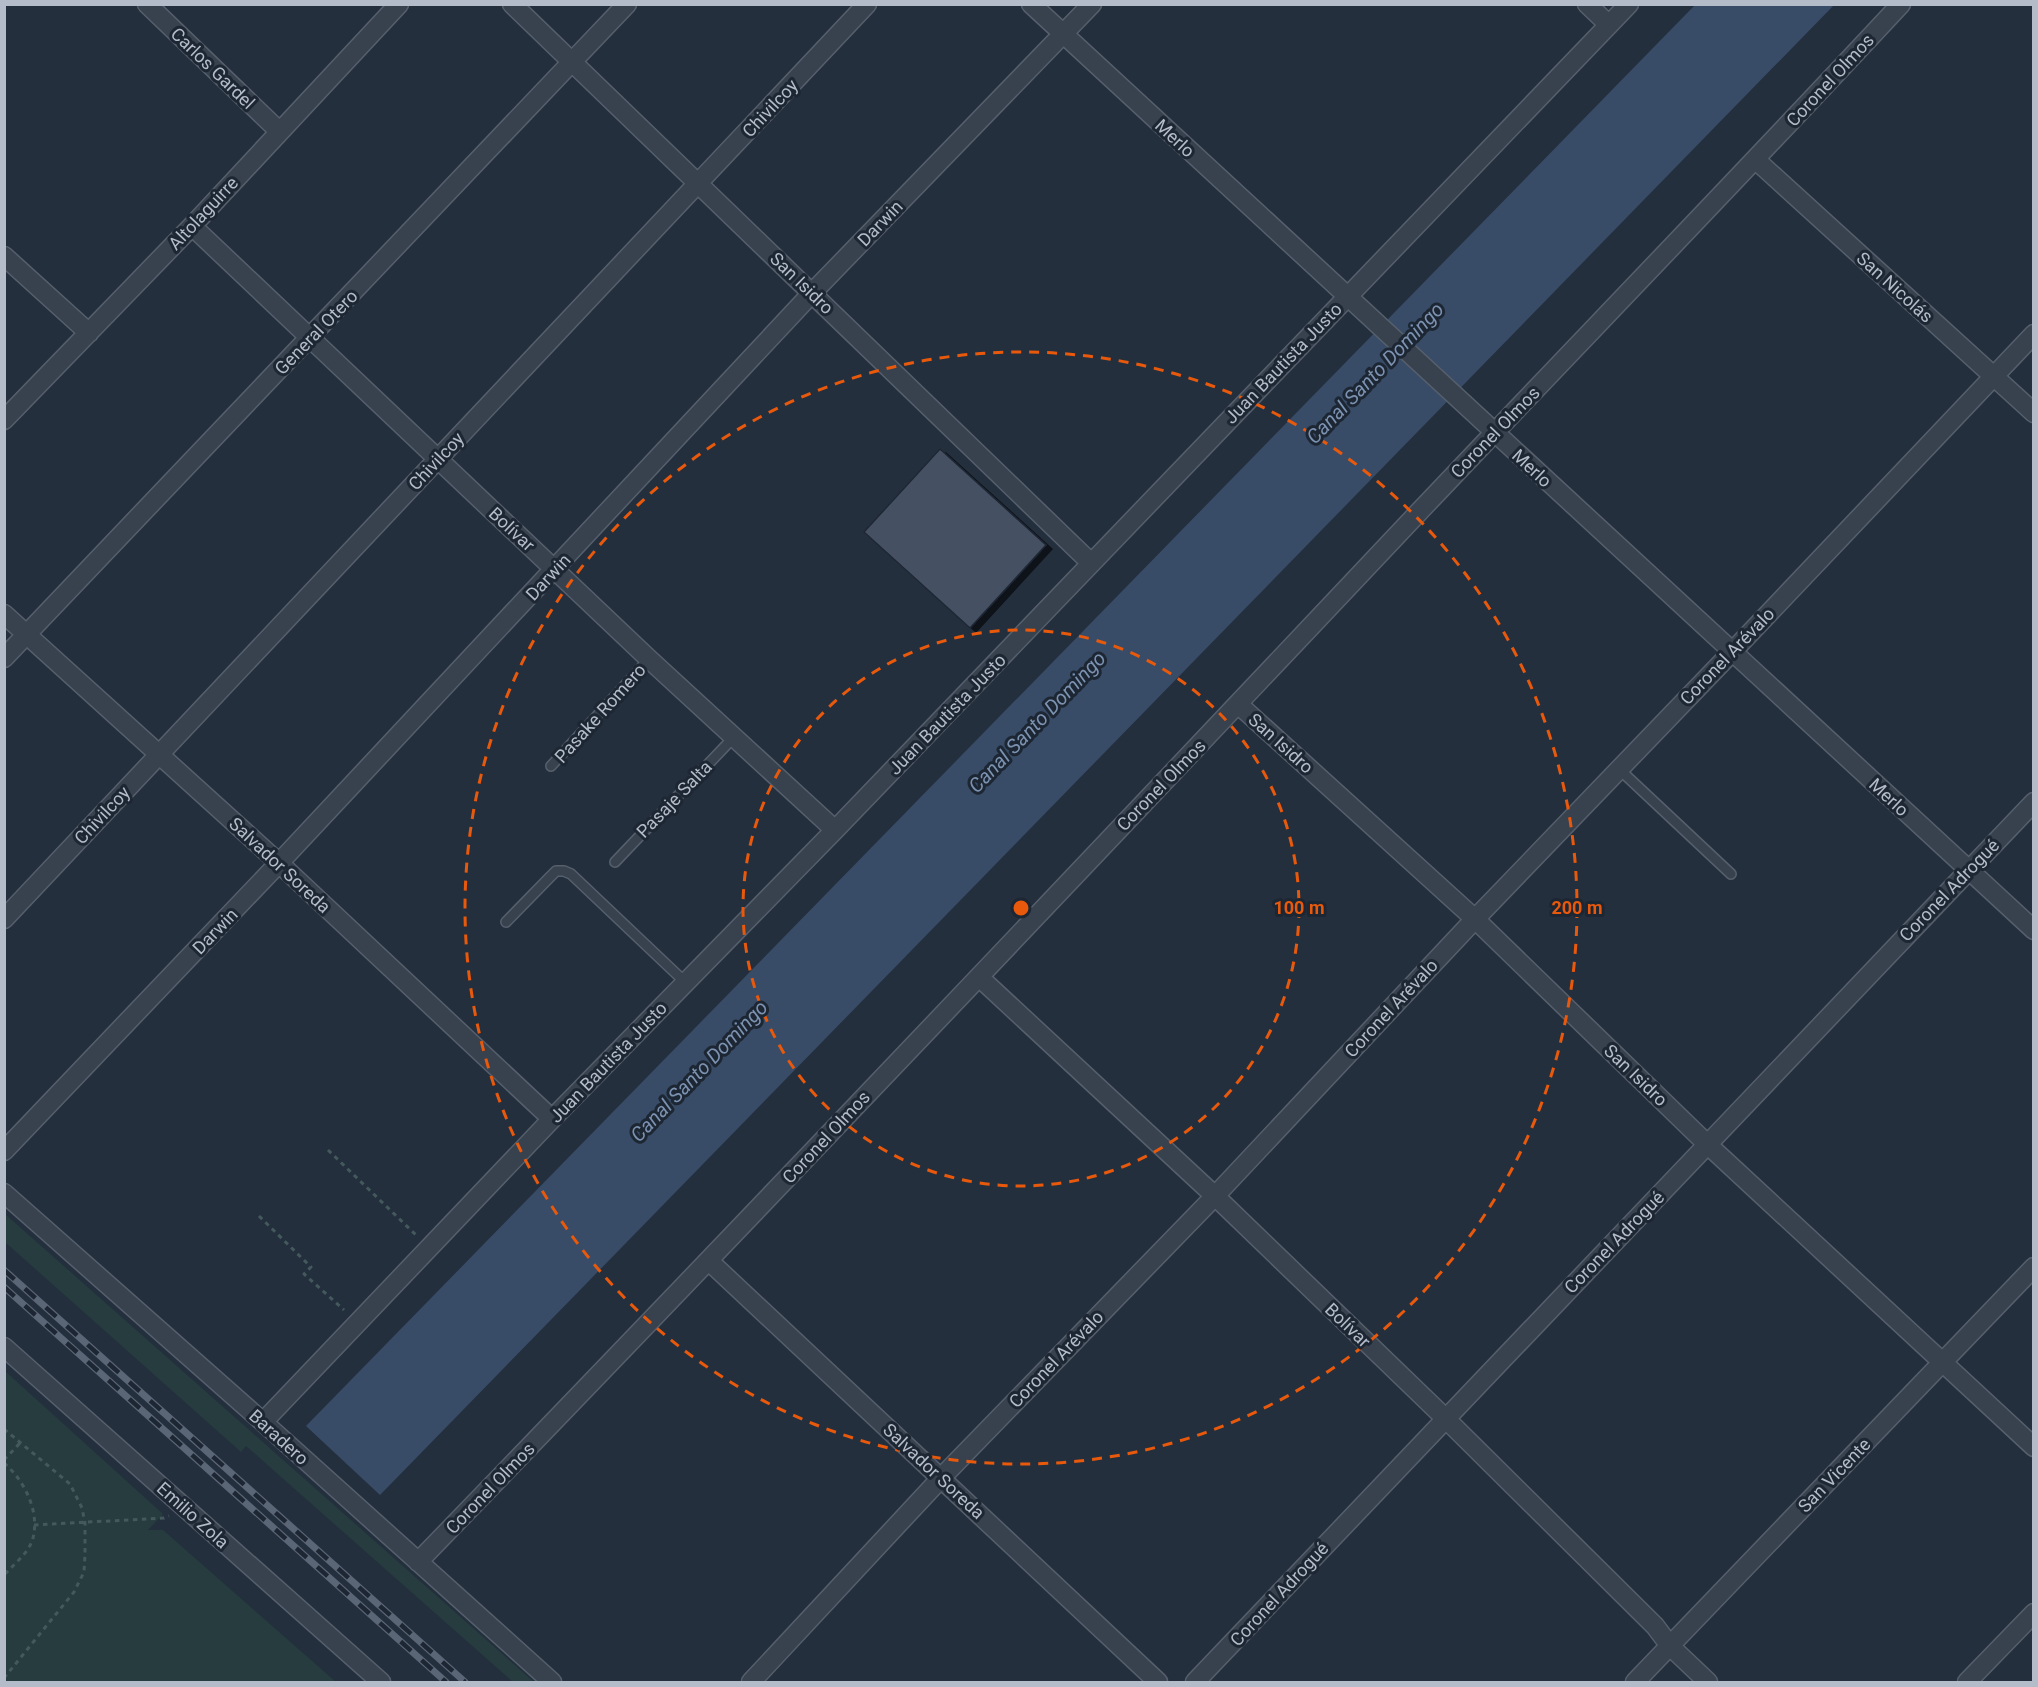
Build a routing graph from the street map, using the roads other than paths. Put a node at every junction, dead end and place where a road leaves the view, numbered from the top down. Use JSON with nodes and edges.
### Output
{"nodes":[{"id":1,"x":147,"y":4,"type":"edge"},
{"id":2,"x":399,"y":4,"type":"edge"},
{"id":3,"x":512,"y":4,"type":"edge"},
{"id":4,"x":627,"y":4,"type":"edge"},
{"id":5,"x":867,"y":4,"type":"edge"},
{"id":6,"x":1030,"y":4,"type":"edge"},
{"id":7,"x":1092,"y":4,"type":"edge"},
{"id":8,"x":1587,"y":4,"type":"edge"},
{"id":9,"x":1629,"y":4,"type":"edge"},
{"id":10,"x":1900,"y":4,"type":"edge"},
{"id":11,"x":1609,"y":25,"type":"junction"},
{"id":12,"x":1064,"y":35,"type":"junction"},
{"id":13,"x":573,"y":62,"type":"junction"},
{"id":14,"x":279,"y":131,"type":"junction"},
{"id":15,"x":1756,"y":160,"type":"junction"},
{"id":16,"x":698,"y":184,"type":"junction"},
{"id":17,"x":192,"y":226,"type":"junction"},
{"id":18,"x":4,"y":255,"type":"edge"},
{"id":19,"x":812,"y":293,"type":"junction"},
{"id":20,"x":1347,"y":297,"type":"junction"},
{"id":21,"x":88,"y":333,"type":"junction"},
{"id":22,"x":2034,"y":334,"type":"edge"},
{"id":23,"x":310,"y":339,"type":"junction"},
{"id":24,"x":1994,"y":376,"type":"junction"},
{"id":25,"x":2034,"y":413,"type":"edge"},
{"id":26,"x":4,"y":420,"type":"edge"},
{"id":27,"x":1494,"y":433,"type":"junction"},
{"id":28,"x":438,"y":459,"type":"junction"},
{"id":29,"x":1091,"y":563,"type":"junction"},
{"id":30,"x":555,"y":570,"type":"junction"},
{"id":31,"x":4,"y":614,"type":"edge"},
{"id":32,"x":27,"y":634,"type":"junction"},
{"id":33,"x":1732,"y":652,"type":"junction"},
{"id":34,"x":4,"y":657,"type":"edge"},
{"id":35,"x":649,"y":659,"type":"junction"},
{"id":36,"x":1238,"y":704,"type":"junction"},
{"id":37,"x":734,"y":737,"type":"junction"},
{"id":38,"x":159,"y":754,"type":"junction"},
{"id":39,"x":551,"y":766,"type":"dead end"},
{"id":40,"x":1619,"y":769,"type":"junction"},
{"id":41,"x":2034,"y":802,"type":"edge"},
{"id":42,"x":836,"y":830,"type":"junction"},
{"id":43,"x":615,"y":862,"type":"dead end"},
{"id":44,"x":279,"y":863,"type":"junction"},
{"id":45,"x":1968,"y":869,"type":"junction"},
{"id":46,"x":1731,"y":874,"type":"dead end"},
{"id":47,"x":4,"y":919,"type":"edge"},
{"id":48,"x":1475,"y":919,"type":"junction"},
{"id":49,"x":506,"y":922,"type":"dead end"},
{"id":50,"x":2034,"y":930,"type":"edge"},
{"id":51,"x":979,"y":976,"type":"junction"},
{"id":52,"x":686,"y":983,"type":"junction"},
{"id":53,"x":552,"y":1119,"type":"junction"},
{"id":54,"x":1707,"y":1144,"type":"junction"},
{"id":55,"x":4,"y":1151,"type":"edge"},
{"id":56,"x":4,"y":1193,"type":"edge"},
{"id":57,"x":1215,"y":1196,"type":"junction"},
{"id":58,"x":709,"y":1261,"type":"junction"},
{"id":59,"x":2034,"y":1267,"type":"edge"},
{"id":60,"x":4,"y":1347,"type":"edge"},
{"id":61,"x":1942,"y":1363,"type":"junction"},
{"id":62,"x":1445,"y":1418,"type":"junction"},
{"id":63,"x":263,"y":1422,"type":"junction"},
{"id":64,"x":2034,"y":1447,"type":"edge"},
{"id":65,"x":941,"y":1478,"type":"junction"},
{"id":66,"x":418,"y":1562,"type":"junction"},
{"id":67,"x":2034,"y":1613,"type":"edge"},
{"id":68,"x":1670,"y":1646,"type":"junction"},
{"id":69,"x":381,"y":1683,"type":"edge"},
{"id":70,"x":552,"y":1683,"type":"edge"},
{"id":71,"x":751,"y":1683,"type":"edge"},
{"id":72,"x":1158,"y":1683,"type":"edge"},
{"id":73,"x":1195,"y":1683,"type":"edge"},
{"id":74,"x":1635,"y":1683,"type":"edge"},
{"id":75,"x":1708,"y":1683,"type":"edge"},
{"id":76,"x":1966,"y":1683,"type":"edge"}],
"edges":[{"from":1,"to":14,"type":"street","name":"Carlos Gardel"},
{"from":2,"to":14,"type":"street","name":"Altolaguirre"},
{"from":3,"to":13,"type":"street","name":"San Isidro"},
{"from":4,"to":13,"type":"street","name":"General Otero"},
{"from":5,"to":16,"type":"street","name":"Chivilcoy"},
{"from":6,"to":12,"type":"street","name":"Merlo"},
{"from":7,"to":12,"type":"street","name":"Darwin"},
{"from":8,"to":11,"type":"street"},
{"from":9,"to":11,"type":"street","name":"Juan Bautista Justo"},
{"from":10,"to":15,"type":"street","name":"Coronel Olmos"},
{"from":11,"to":20,"type":"street","name":"Juan Bautista Justo"},
{"from":12,"to":19,"type":"street","name":"Darwin"},
{"from":12,"to":20,"type":"street","name":"Merlo"},
{"from":13,"to":16,"type":"street","name":"San Isidro"},
{"from":13,"to":23,"type":"street","name":"General Otero"},
{"from":14,"to":17,"type":"street","name":"Altolaguirre"},
{"from":15,"to":24,"type":"street","name":"San Nicolás"},
{"from":15,"to":27,"type":"street","name":"Coronel Olmos"},
{"from":16,"to":19,"type":"street","name":"San Isidro"},
{"from":16,"to":28,"type":"street","name":"Chivilcoy"},
{"from":17,"to":21,"type":"street","name":"Altolaguirre"},
{"from":17,"to":23,"type":"street","name":"Bolívar"},
{"from":18,"to":21,"type":"street"},
{"from":19,"to":29,"type":"street","name":"San Isidro"},
{"from":19,"to":30,"type":"street","name":"Darwin"},
{"from":20,"to":27,"type":"street","name":"Merlo"},
{"from":20,"to":29,"type":"street","name":"Juan Bautista Justo"},
{"from":21,"to":26,"type":"street","name":"Altolaguirre"},
{"from":22,"to":24,"type":"street","name":"Coronel Arévalo"},
{"from":23,"to":28,"type":"street","name":"Bolívar"},
{"from":23,"to":32,"type":"street","name":"General Otero"},
{"from":24,"to":25,"type":"street","name":"San Nicolás"},
{"from":24,"to":33,"type":"street","name":"Coronel Arévalo"},
{"from":27,"to":33,"type":"street","name":"Merlo"},
{"from":27,"to":36,"type":"street","name":"Coronel Olmos"},
{"from":28,"to":30,"type":"street","name":"Bolívar"},
{"from":28,"to":38,"type":"street","name":"Chivilcoy"},
{"from":29,"to":42,"type":"street","name":"Juan Bautista Justo"},
{"from":30,"to":35,"type":"street","name":"Bolívar"},
{"from":30,"to":44,"type":"street","name":"Darwin"},
{"from":31,"to":32,"type":"street","name":"Salvador Soreda"},
{"from":32,"to":34,"type":"street","name":"General Otero"},
{"from":32,"to":38,"type":"street","name":"Salvador Soreda"},
{"from":33,"to":40,"type":"street","name":"Coronel Arévalo"},
{"from":33,"to":45,"type":"street","name":"Merlo"},
{"from":35,"to":37,"type":"street","name":"Bolívar"},
{"from":35,"to":39,"type":"lane","name":"Pasake Romero"},
{"from":36,"to":48,"type":"street","name":"San Isidro"},
{"from":36,"to":51,"type":"street","name":"Coronel Olmos"},
{"from":37,"to":42,"type":"street","name":"Bolívar"},
{"from":37,"to":43,"type":"lane","name":"Pasaje Salta"},
{"from":38,"to":44,"type":"street","name":"Salvador Soreda"},
{"from":38,"to":47,"type":"street","name":"Chivilcoy"},
{"from":40,"to":46,"type":"lane"},
{"from":40,"to":48,"type":"street","name":"Coronel Arévalo"},
{"from":41,"to":45,"type":"street","name":"Coronel Adrogué"},
{"from":42,"to":52,"type":"street","name":"Juan Bautista Justo"},
{"from":44,"to":53,"type":"street","name":"Salvador Soreda"},
{"from":44,"to":55,"type":"street","name":"Darwin"},
{"from":45,"to":50,"type":"street","name":"Merlo"},
{"from":45,"to":54,"type":"street","name":"Coronel Adrogué"},
{"from":48,"to":54,"type":"street","name":"San Isidro"},
{"from":48,"to":57,"type":"street","name":"Coronel Arévalo"},
{"from":49,"to":52,"type":"lane"},
{"from":51,"to":57,"type":"street","name":"Bolívar"},
{"from":51,"to":58,"type":"street","name":"Coronel Olmos"},
{"from":52,"to":53,"type":"street","name":"Juan Bautista Justo"},
{"from":53,"to":63,"type":"street","name":"Juan Bautista Justo"},
{"from":54,"to":61,"type":"street","name":"San Isidro"},
{"from":54,"to":62,"type":"street","name":"Coronel Adrogué"},
{"from":56,"to":63,"type":"street","name":"Baradero"},
{"from":57,"to":62,"type":"street","name":"Bolívar"},
{"from":57,"to":65,"type":"street","name":"Coronel Arévalo"},
{"from":58,"to":65,"type":"street","name":"Salvador Soreda"},
{"from":58,"to":66,"type":"street","name":"Coronel Olmos"},
{"from":59,"to":61,"type":"street","name":"San Vicente"},
{"from":60,"to":69,"type":"street","name":"Emilio Zola"},
{"from":61,"to":64,"type":"street","name":"San Isidro"},
{"from":61,"to":68,"type":"street","name":"San Vicente"},
{"from":62,"to":68,"type":"street","name":"Bolívar"},
{"from":62,"to":73,"type":"street","name":"Coronel Adrogué"},
{"from":63,"to":66,"type":"street","name":"Baradero"},
{"from":65,"to":71,"type":"street","name":"Coronel Arévalo"},
{"from":65,"to":72,"type":"street","name":"Salvador Soreda"},
{"from":66,"to":70,"type":"street","name":"Baradero"},
{"from":67,"to":76,"type":"street"},
{"from":68,"to":74,"type":"street","name":"San Vicente"},
{"from":68,"to":75,"type":"street","name":"Bolívar"}]}
